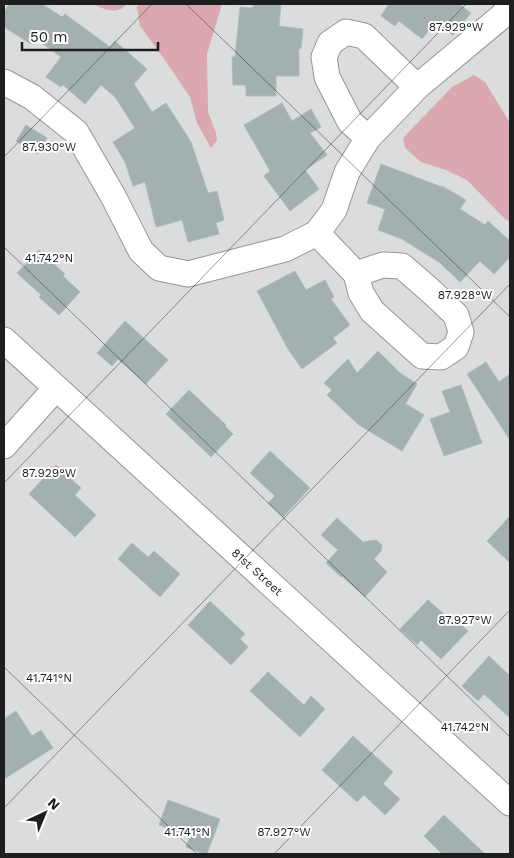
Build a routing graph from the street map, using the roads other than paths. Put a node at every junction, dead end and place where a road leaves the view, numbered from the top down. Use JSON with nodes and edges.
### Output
{"nodes":[{"id":1,"x":510,"y":8,"type":"edge"},
{"id":2,"x":4,"y":82,"type":"edge"},
{"id":3,"x":417,"y":87,"type":"junction"},
{"id":4,"x":368,"y":138,"type":"junction"},
{"id":5,"x":318,"y":232,"type":"junction"},
{"id":6,"x":356,"y":274,"type":"dead end"},
{"id":7,"x":4,"y":340,"type":"edge"},
{"id":8,"x":56,"y":388,"type":"junction"},
{"id":9,"x":4,"y":446,"type":"edge"},
{"id":10,"x":510,"y":803,"type":"edge"}],
"edges":[{"from":1,"to":3,"type":"street"},
{"from":2,"to":5,"type":"street"},
{"from":3,"to":4,"type":"street"},
{"from":3,"to":4,"type":"street"},
{"from":4,"to":5,"type":"street"},
{"from":5,"to":6,"type":"street"},
{"from":7,"to":8,"type":"street","name":"81st Street"},
{"from":8,"to":9,"type":"street"},
{"from":8,"to":10,"type":"street","name":"81st Street"}]}
